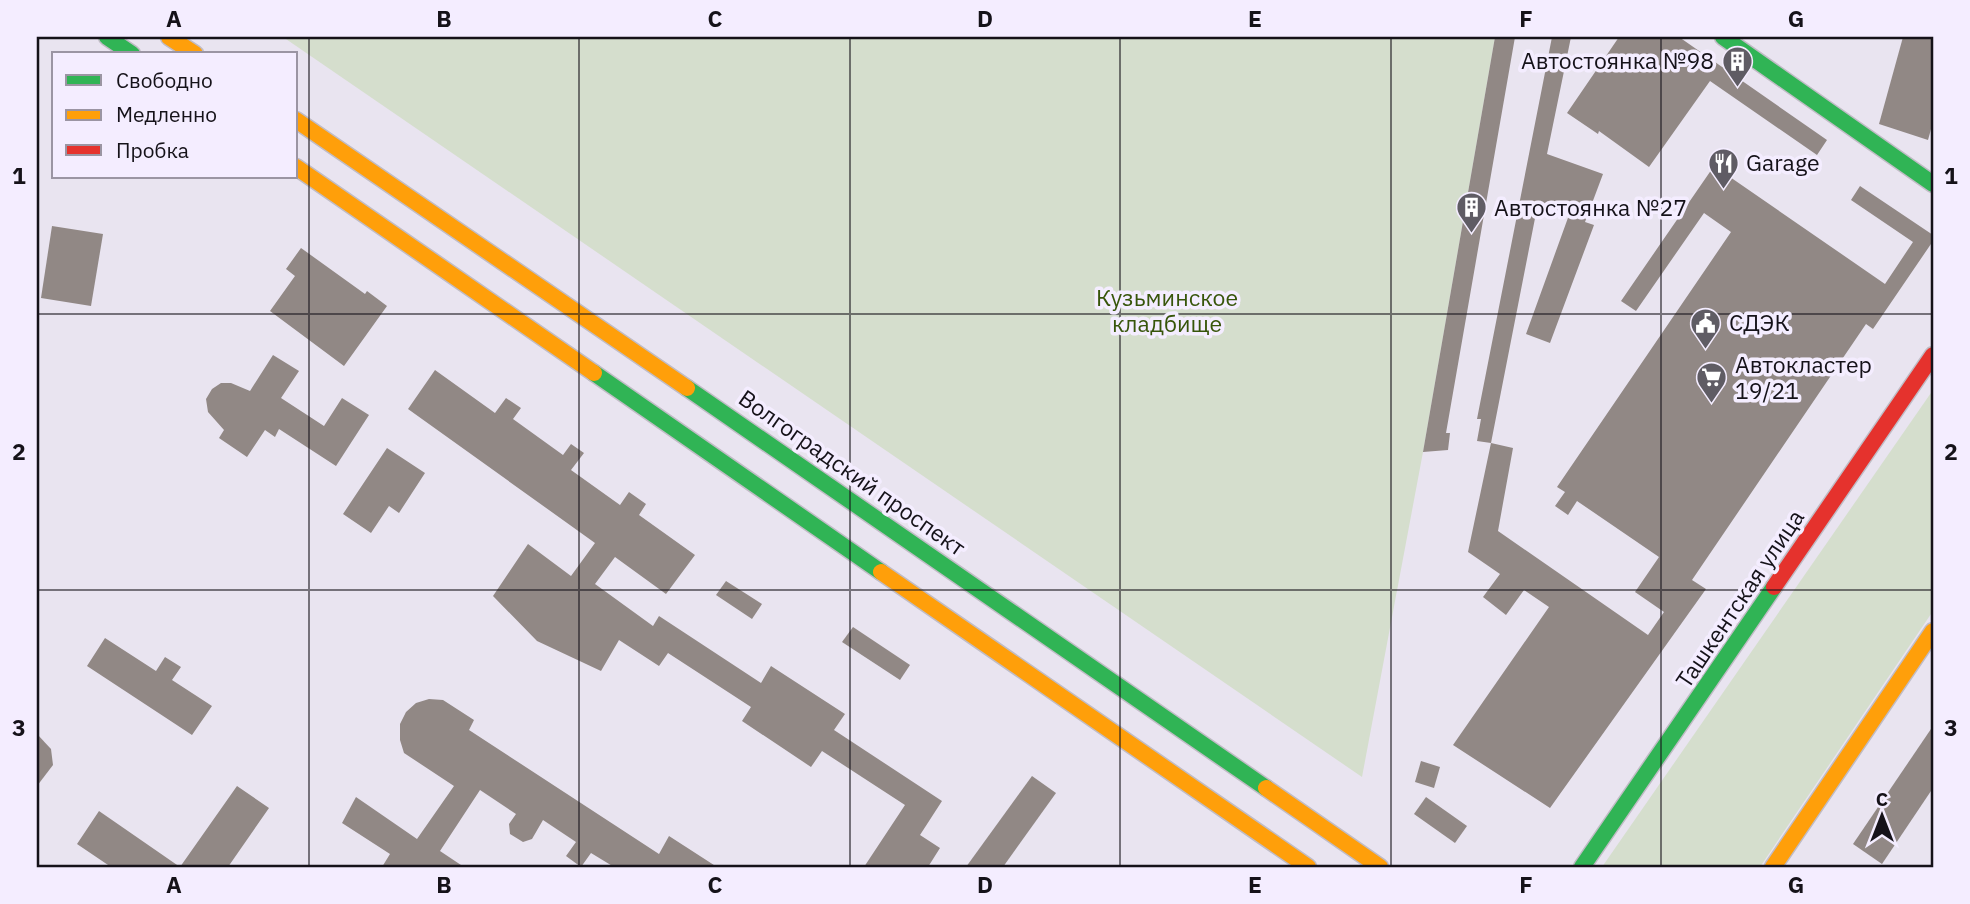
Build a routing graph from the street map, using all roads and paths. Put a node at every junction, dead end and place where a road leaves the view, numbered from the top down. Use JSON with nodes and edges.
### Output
{"nodes":[{"id":1,"x":91,"y":37,"type":"edge"},
{"id":2,"x":107,"y":37,"type":"edge"},
{"id":3,"x":169,"y":37,"type":"edge"},
{"id":4,"x":188,"y":37,"type":"edge"},
{"id":5,"x":1723,"y":37,"type":"edge"},
{"id":6,"x":128,"y":52,"type":"edge"},
{"id":7,"x":192,"y":52,"type":"edge"},
{"id":8,"x":202,"y":52,"type":"edge"},
{"id":9,"x":298,"y":121,"type":"edge"},
{"id":10,"x":298,"y":168,"type":"edge"},
{"id":11,"x":1933,"y":184,"type":"edge"},
{"id":12,"x":1933,"y":355,"type":"edge"},
{"id":13,"x":1933,"y":631,"type":"edge"},
{"id":14,"x":1308,"y":867,"type":"edge"},
{"id":15,"x":1380,"y":867,"type":"edge"},
{"id":16,"x":1582,"y":867,"type":"edge"},
{"id":17,"x":1773,"y":867,"type":"edge"}],
"edges":[{"from":1,"to":6,"type":"main road"},
{"from":2,"to":6,"type":"main road"},
{"from":3,"to":7,"type":"main road"},
{"from":4,"to":8,"type":"main road"},
{"from":5,"to":11,"type":"main road"},
{"from":9,"to":15,"type":"main road","name":"Волгоградский проспект"},
{"from":10,"to":14,"type":"main road"},
{"from":12,"to":16,"type":"main road","name":"Ташкентская улица"},
{"from":13,"to":17,"type":"main road"}]}
